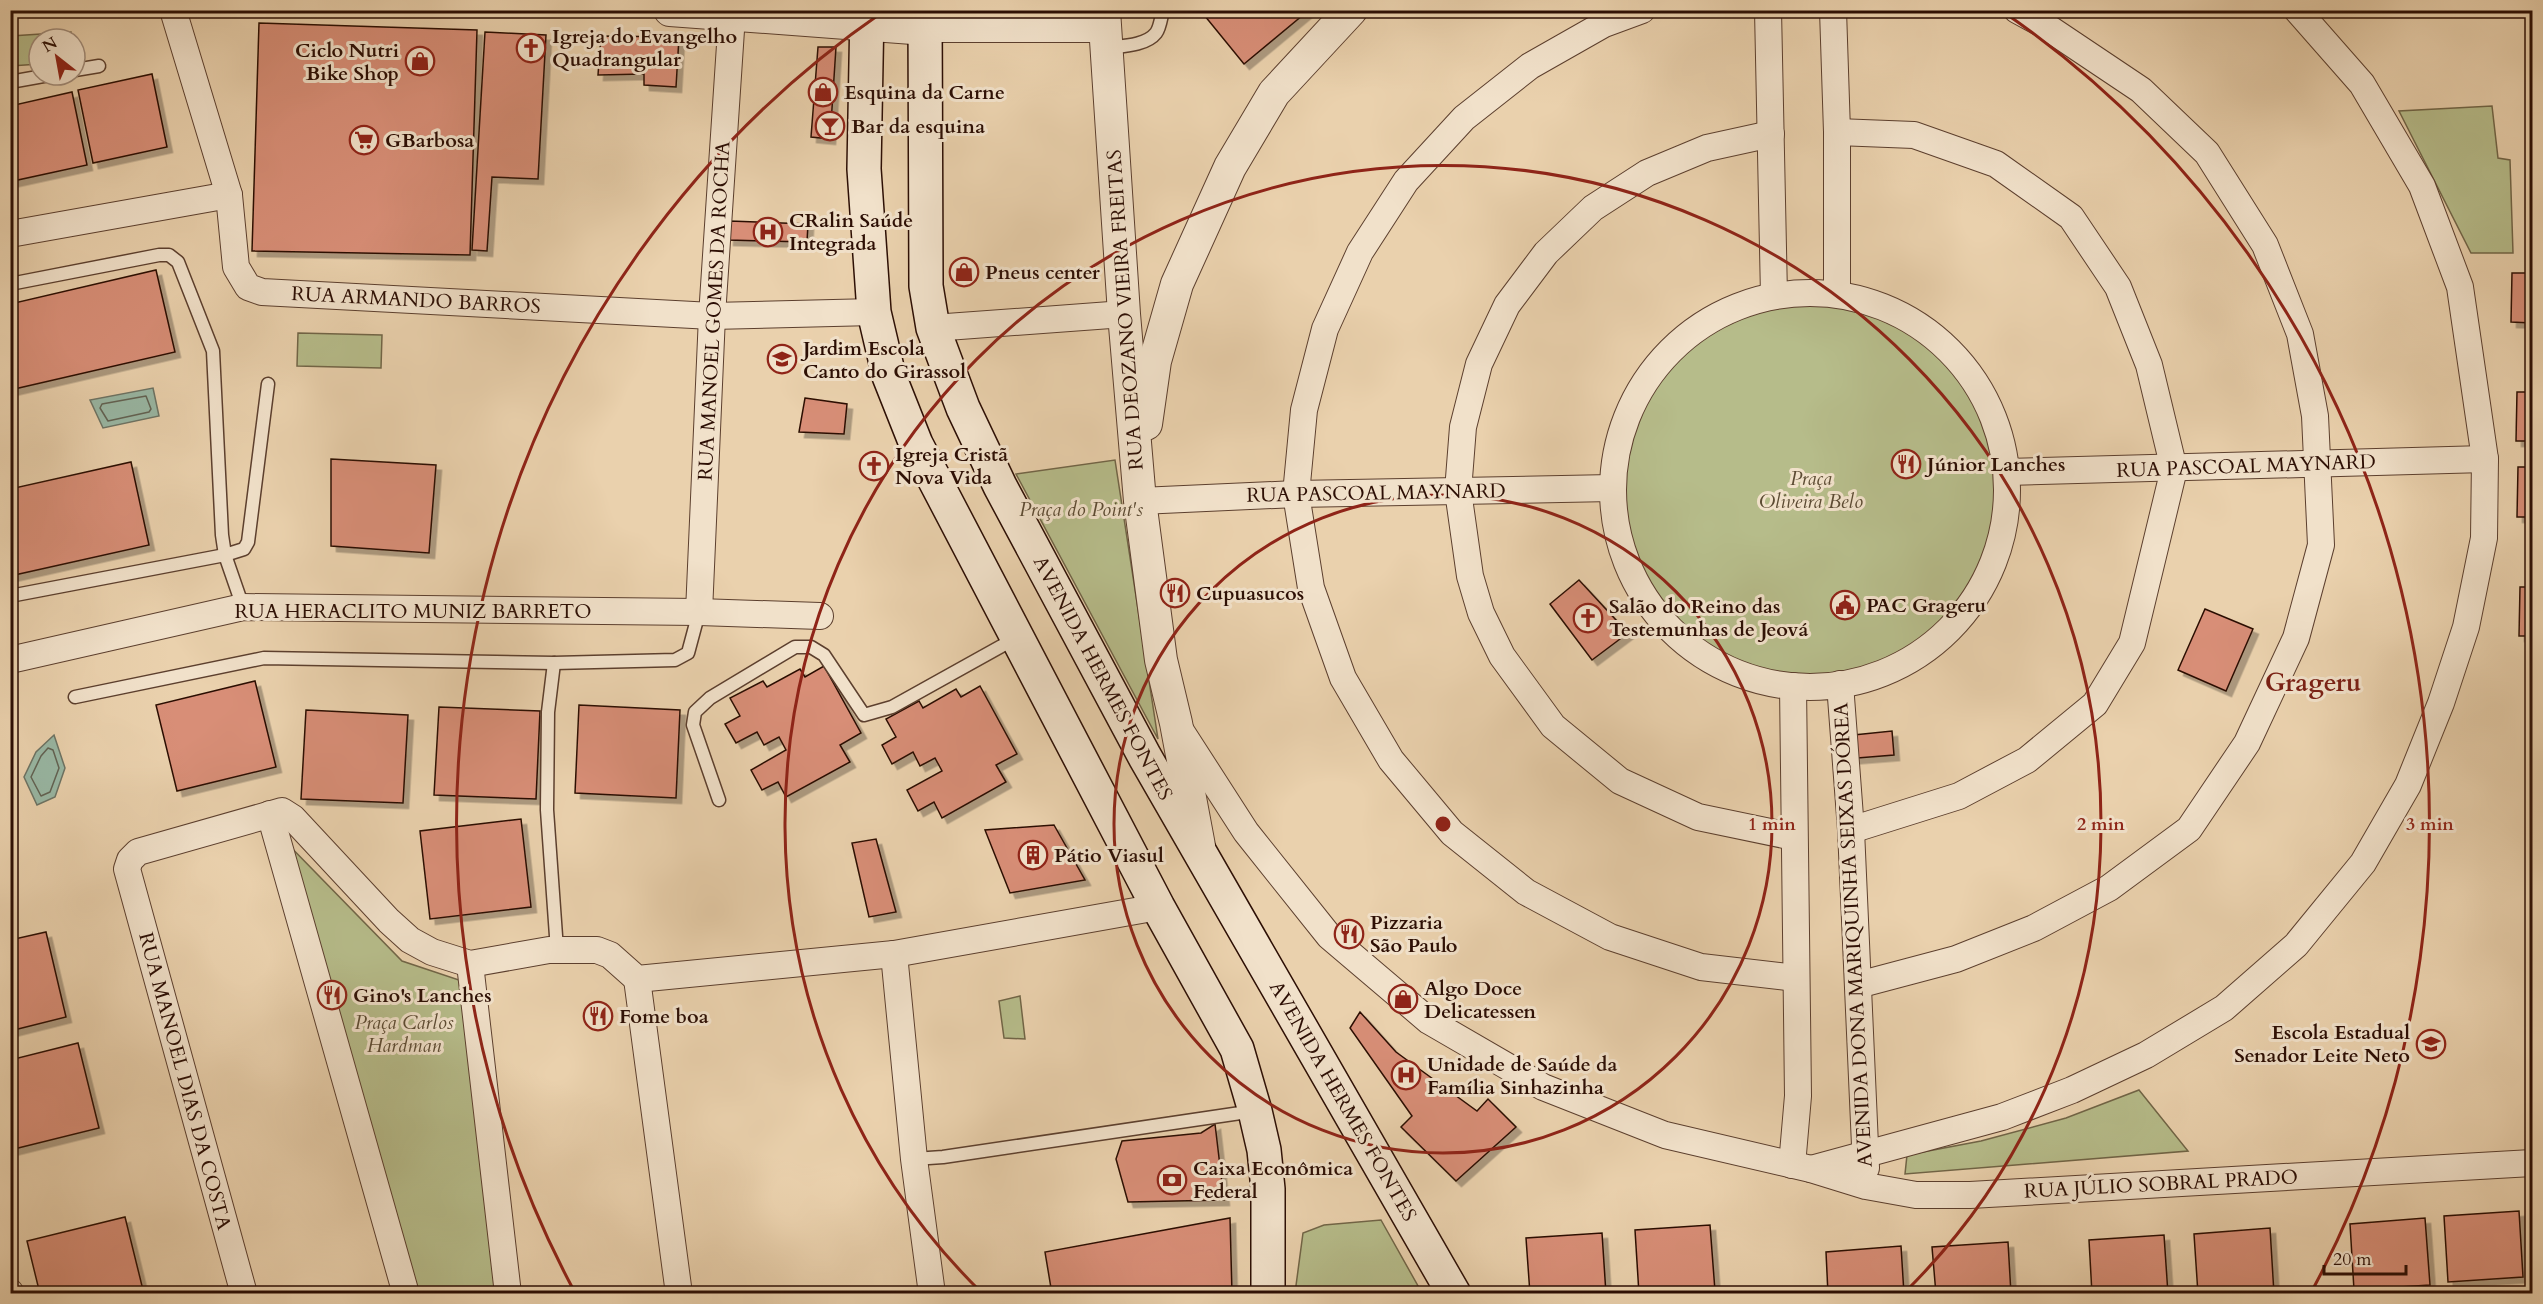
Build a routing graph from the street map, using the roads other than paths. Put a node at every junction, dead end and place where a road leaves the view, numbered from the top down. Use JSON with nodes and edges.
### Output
{"nodes":[{"id":1,"x":173,"y":10,"type":"edge"},
{"id":2,"x":670,"y":10,"type":"edge"},
{"id":3,"x":1163,"y":10,"type":"edge"},
{"id":4,"x":1351,"y":10,"type":"edge"},
{"id":5,"x":1642,"y":10,"type":"edge"},
{"id":6,"x":1768,"y":10,"type":"edge"},
{"id":7,"x":1833,"y":10,"type":"edge"},
{"id":8,"x":2017,"y":10,"type":"edge"},
{"id":9,"x":2297,"y":10,"type":"edge"},
{"id":10,"x":733,"y":13,"type":"edge"},
{"id":11,"x":866,"y":17,"type":"edge"},
{"id":12,"x":925,"y":20,"type":"edge"},
{"id":13,"x":1104,"y":29,"type":"edge"},
{"id":14,"x":99,"y":66,"type":"dead end"},
{"id":15,"x":87,"y":68,"type":"edge"},
{"id":16,"x":27,"y":79,"type":"edge"},
{"id":17,"x":10,"y":82,"type":"edge"},
{"id":18,"x":1837,"y":132,"type":"junction"},
{"id":19,"x":1771,"y":134,"type":"junction"},
{"id":20,"x":229,"y":195,"type":"junction"},
{"id":21,"x":10,"y":234,"type":"edge"},
{"id":22,"x":10,"y":284,"type":"edge"},
{"id":23,"x":1837,"y":294,"type":"junction"},
{"id":24,"x":1774,"y":296,"type":"junction"},
{"id":25,"x":874,"y":312,"type":"junction"},
{"id":26,"x":1124,"y":314,"type":"junction"},
{"id":27,"x":712,"y":315,"type":"junction"},
{"id":28,"x":933,"y":328,"type":"junction"},
{"id":29,"x":268,"y":384,"type":"dead end"},
{"id":30,"x":2485,"y":459,"type":"junction"},
{"id":31,"x":2319,"y":465,"type":"junction"},
{"id":32,"x":2175,"y":469,"type":"junction"},
{"id":33,"x":2007,"y":472,"type":"junction"},
{"id":34,"x":1612,"y":488,"type":"junction"},
{"id":35,"x":1458,"y":491,"type":"junction"},
{"id":36,"x":1139,"y":493,"type":"junction"},
{"id":37,"x":1296,"y":494,"type":"junction"},
{"id":38,"x":225,"y":555,"type":"junction"},
{"id":39,"x":10,"y":596,"type":"edge"},
{"id":40,"x":243,"y":607,"type":"junction"},
{"id":41,"x":699,"y":612,"type":"junction"},
{"id":42,"x":820,"y":616,"type":"dead end"},
{"id":43,"x":1017,"y":638,"type":"junction"},
{"id":44,"x":10,"y":660,"type":"edge"},
{"id":45,"x":554,"y":663,"type":"junction"},
{"id":46,"x":1840,"y":684,"type":"junction"},
{"id":47,"x":1793,"y":686,"type":"junction"},
{"id":48,"x":75,"y":697,"type":"dead end"},
{"id":49,"x":1176,"y":723,"type":"junction"},
{"id":50,"x":719,"y":800,"type":"dead end"},
{"id":51,"x":270,"y":814,"type":"junction"},
{"id":52,"x":1851,"y":830,"type":"junction"},
{"id":53,"x":1794,"y":837,"type":"junction"},
{"id":54,"x":1200,"y":856,"type":"junction"},
{"id":55,"x":1158,"y":907,"type":"junction"},
{"id":56,"x":557,"y":950,"type":"junction"},
{"id":57,"x":894,"y":954,"type":"junction"},
{"id":58,"x":470,"y":964,"type":"junction"},
{"id":59,"x":1796,"y":978,"type":"junction"},
{"id":60,"x":637,"y":979,"type":"junction"},
{"id":61,"x":1858,"y":985,"type":"junction"},
{"id":62,"x":1256,"y":1111,"type":"junction"},
{"id":63,"x":1866,"y":1153,"type":"junction"},
{"id":64,"x":914,"y":1159,"type":"junction"},
{"id":65,"x":2532,"y":1163,"type":"edge"},
{"id":66,"x":1802,"y":1167,"type":"junction"},
{"id":67,"x":1866,"y":1186,"type":"junction"},
{"id":68,"x":244,"y":1293,"type":"edge"},
{"id":69,"x":406,"y":1293,"type":"edge"},
{"id":70,"x":508,"y":1293,"type":"edge"},
{"id":71,"x":679,"y":1293,"type":"edge"},
{"id":72,"x":932,"y":1293,"type":"edge"},
{"id":73,"x":1268,"y":1293,"type":"edge"},
{"id":74,"x":1454,"y":1293,"type":"edge"}],
"edges":[{"from":1,"to":20,"type":"street","name":"RUA ARMANDO BARROS"},
{"from":2,"to":10,"type":"street"},
{"from":3,"to":13,"type":"lane"},
{"from":4,"to":36,"type":"street"},
{"from":5,"to":37,"type":"street"},
{"from":6,"to":19,"type":"street"},
{"from":7,"to":18,"type":"street"},
{"from":8,"to":31,"type":"street"},
{"from":9,"to":30,"type":"street"},
{"from":10,"to":11,"type":"street"},
{"from":10,"to":27,"type":"street","name":"RUA MANOEL GOMES DA ROCHA"},
{"from":11,"to":12,"type":"street"},
{"from":11,"to":25,"type":"main road"},
{"from":12,"to":13,"type":"street"},
{"from":12,"to":28,"type":"main road","name":"AVENIDA HERMES FONTES"},
{"from":13,"to":26,"type":"street","name":"RUA DEOZANO VIEIRA FREITAS"},
{"from":14,"to":15,"type":"lane"},
{"from":16,"to":17,"type":"lane"},
{"from":18,"to":23,"type":"street"},
{"from":18,"to":32,"type":"street"},
{"from":19,"to":24,"type":"street"},
{"from":19,"to":35,"type":"street"},
{"from":20,"to":21,"type":"street"},
{"from":20,"to":27,"type":"street","name":"RUA ARMANDO BARROS"},
{"from":22,"to":38,"type":"lane"},
{"from":23,"to":24,"type":"street"},
{"from":23,"to":33,"type":"street"},
{"from":24,"to":34,"type":"street"},
{"from":25,"to":27,"type":"street","name":"RUA ARMANDO BARROS"},
{"from":25,"to":43,"type":"main road"},
{"from":26,"to":28,"type":"street"},
{"from":26,"to":36,"type":"street","name":"RUA DEOZANO VIEIRA FREITAS"},
{"from":27,"to":41,"type":"street","name":"RUA MANOEL GOMES DA ROCHA"},
{"from":28,"to":54,"type":"main road","name":"AVENIDA HERMES FONTES"},
{"from":29,"to":38,"type":"lane"},
{"from":30,"to":31,"type":"street","name":"RUA PASCOAL MAYNARD"},
{"from":30,"to":63,"type":"street"},
{"from":31,"to":32,"type":"street","name":"RUA PASCOAL MAYNARD"},
{"from":31,"to":61,"type":"street"},
{"from":32,"to":33,"type":"street","name":"RUA PASCOAL MAYNARD"},
{"from":32,"to":52,"type":"street"},
{"from":33,"to":46,"type":"street"},
{"from":34,"to":35,"type":"street","name":"RUA PASCOAL MAYNARD"},
{"from":34,"to":47,"type":"street"},
{"from":35,"to":37,"type":"street","name":"RUA PASCOAL MAYNARD"},
{"from":35,"to":53,"type":"street"},
{"from":36,"to":37,"type":"street","name":"RUA PASCOAL MAYNARD"},
{"from":36,"to":49,"type":"street","name":"RUA DEOZANO VIEIRA FREITAS"},
{"from":37,"to":59,"type":"street"},
{"from":38,"to":39,"type":"lane"},
{"from":38,"to":40,"type":"lane"},
{"from":40,"to":41,"type":"street","name":"RUA HERACLITO MUNIZ BARRETO"},
{"from":40,"to":44,"type":"street","name":"RUA HERACLITO MUNIZ BARRETO"},
{"from":41,"to":42,"type":"street","name":"RUA HERACLITO MUNIZ BARRETO"},
{"from":41,"to":45,"type":"lane"},
{"from":43,"to":50,"type":"lane"},
{"from":43,"to":55,"type":"main road"},
{"from":45,"to":48,"type":"lane"},
{"from":45,"to":56,"type":"lane"},
{"from":46,"to":47,"type":"street"},
{"from":46,"to":52,"type":"street","name":"AVENIDA DONA MARIQUINHA SEIXAS DÓREA"},
{"from":47,"to":53,"type":"street"},
{"from":49,"to":54,"type":"street","name":"RUA DEOZANO VIEIRA FREITAS"},
{"from":49,"to":66,"type":"street","name":"RUA JÚLIO SOBRAL PRADO"},
{"from":51,"to":58,"type":"street"},
{"from":51,"to":68,"type":"street","name":"RUA MANOEL DIAS DA COSTA"},
{"from":51,"to":69,"type":"street"},
{"from":52,"to":61,"type":"street","name":"AVENIDA DONA MARIQUINHA SEIXAS DÓREA"},
{"from":53,"to":59,"type":"street"},
{"from":54,"to":74,"type":"main road","name":"AVENIDA HERMES FONTES"},
{"from":55,"to":57,"type":"street"},
{"from":55,"to":62,"type":"main road"},
{"from":56,"to":58,"type":"street"},
{"from":56,"to":60,"type":"street"},
{"from":57,"to":60,"type":"street"},
{"from":57,"to":64,"type":"street"},
{"from":58,"to":70,"type":"street"},
{"from":59,"to":66,"type":"street"},
{"from":60,"to":71,"type":"street"},
{"from":61,"to":63,"type":"street","name":"AVENIDA DONA MARIQUINHA SEIXAS DÓREA"},
{"from":62,"to":64,"type":"lane"},
{"from":62,"to":73,"type":"main road"},
{"from":63,"to":66,"type":"street"},
{"from":63,"to":67,"type":"street","name":"AVENIDA DONA MARIQUINHA SEIXAS DÓREA"},
{"from":64,"to":72,"type":"street"},
{"from":65,"to":67,"type":"street","name":"RUA JÚLIO SOBRAL PRADO"},
{"from":66,"to":67,"type":"street","name":"RUA JÚLIO SOBRAL PRADO"}]}
